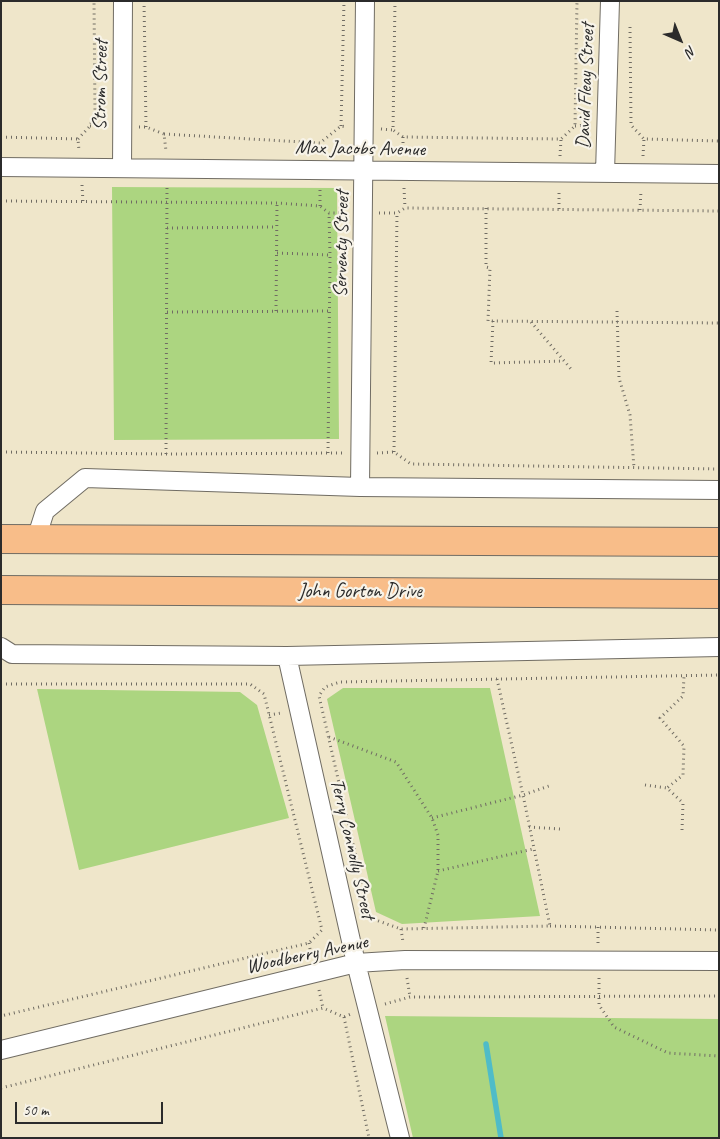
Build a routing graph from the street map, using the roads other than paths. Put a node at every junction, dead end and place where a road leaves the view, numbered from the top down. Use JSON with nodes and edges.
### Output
{"nodes":[{"id":1,"x":123,"y":1,"type":"edge"},
{"id":2,"x":365,"y":1,"type":"edge"},
{"id":3,"x":610,"y":1,"type":"edge"},
{"id":4,"x":1,"y":167,"type":"edge"},
{"id":5,"x":122,"y":168,"type":"junction"},
{"id":6,"x":364,"y":170,"type":"junction"},
{"id":7,"x":604,"y":173,"type":"junction"},
{"id":8,"x":719,"y":174,"type":"edge"},
{"id":9,"x":360,"y":487,"type":"junction"},
{"id":10,"x":719,"y":490,"type":"edge"},
{"id":11,"x":1,"y":539,"type":"edge"},
{"id":12,"x":36,"y":539,"type":"junction"},
{"id":13,"x":719,"y":542,"type":"edge"},
{"id":14,"x":1,"y":590,"type":"edge"},
{"id":15,"x":719,"y":594,"type":"edge"},
{"id":16,"x":1,"y":647,"type":"edge"},
{"id":17,"x":719,"y":647,"type":"edge"},
{"id":18,"x":286,"y":656,"type":"junction"},
{"id":19,"x":719,"y":961,"type":"edge"},
{"id":20,"x":356,"y":963,"type":"junction"},
{"id":21,"x":1,"y":1050,"type":"edge"},
{"id":22,"x":400,"y":1138,"type":"edge"}],
"edges":[{"from":1,"to":5,"type":"street","name":"Strom Street"},
{"from":2,"to":6,"type":"street","name":"Serventy Street"},
{"from":3,"to":7,"type":"street","name":"David Fleay Street"},
{"from":4,"to":5,"type":"street","name":"Max Jacobs Avenue"},
{"from":5,"to":6,"type":"street","name":"Max Jacobs Avenue"},
{"from":6,"to":7,"type":"street","name":"Max Jacobs Avenue"},
{"from":6,"to":9,"type":"street","name":"Serventy Street"},
{"from":7,"to":8,"type":"street","name":"Max Jacobs Avenue"},
{"from":9,"to":10,"type":"street"},
{"from":9,"to":12,"type":"street"},
{"from":11,"to":12,"type":"main road"},
{"from":12,"to":13,"type":"main road"},
{"from":14,"to":15,"type":"main road","name":"John Gorton Drive"},
{"from":16,"to":18,"type":"street"},
{"from":17,"to":18,"type":"street"},
{"from":18,"to":20,"type":"street","name":"Terry Connolly Street"},
{"from":19,"to":20,"type":"street","name":"Woodberry Avenue"},
{"from":20,"to":21,"type":"street","name":"Woodberry Avenue"},
{"from":20,"to":22,"type":"street","name":"Terry Connolly Street"}]}
